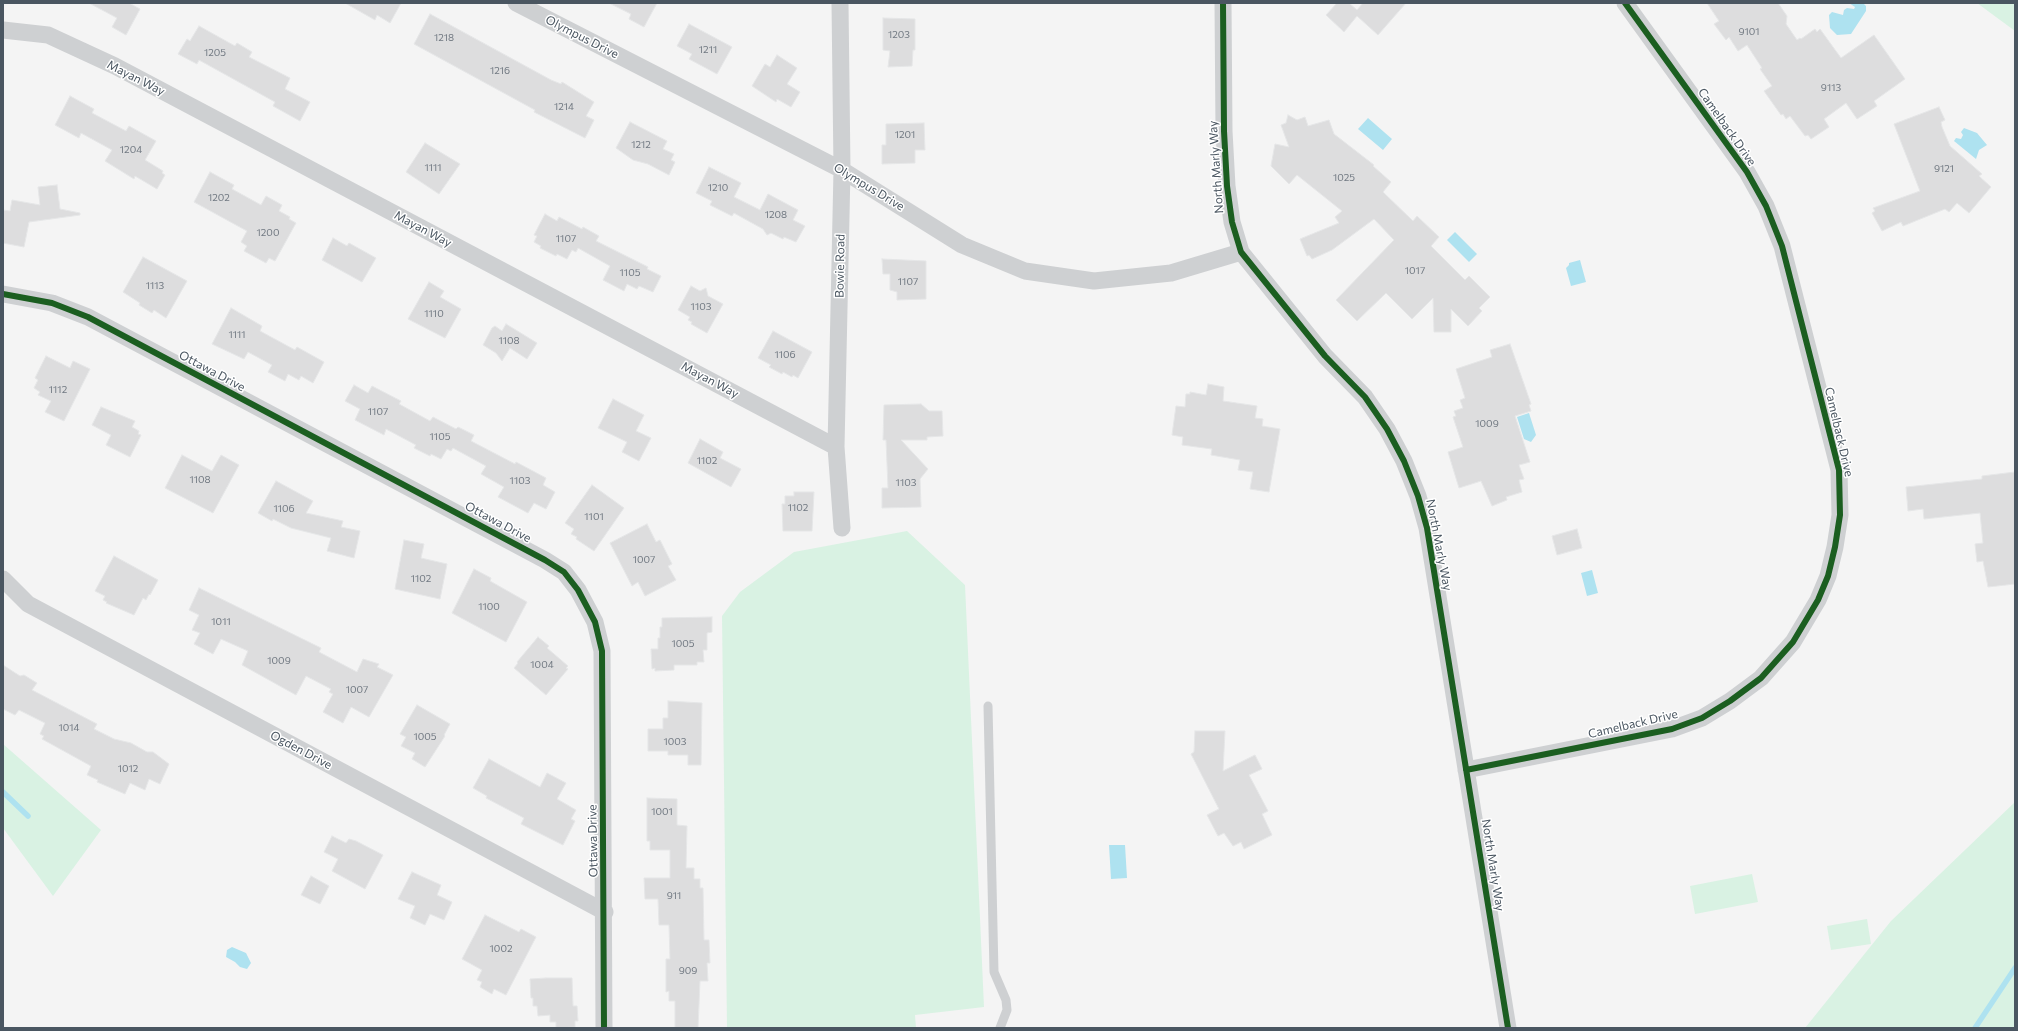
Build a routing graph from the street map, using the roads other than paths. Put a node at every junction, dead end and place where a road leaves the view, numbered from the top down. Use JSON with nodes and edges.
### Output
{"nodes":[{"id":1,"x":516,"y":3,"type":"edge"},
{"id":2,"x":840,"y":3,"type":"edge"},
{"id":3,"x":1222,"y":3,"type":"edge"},
{"id":4,"x":1625,"y":3,"type":"edge"},
{"id":5,"x":3,"y":30,"type":"edge"},
{"id":6,"x":842,"y":170,"type":"junction"},
{"id":7,"x":1241,"y":252,"type":"junction"},
{"id":8,"x":3,"y":294,"type":"edge"},
{"id":9,"x":836,"y":446,"type":"junction"},
{"id":10,"x":842,"y":528,"type":"dead end"},
{"id":11,"x":3,"y":579,"type":"edge"},
{"id":12,"x":988,"y":706,"type":"dead end"},
{"id":13,"x":1466,"y":770,"type":"junction"},
{"id":14,"x":605,"y":912,"type":"junction"},
{"id":15,"x":604,"y":1028,"type":"edge"},
{"id":16,"x":1000,"y":1028,"type":"edge"},
{"id":17,"x":1508,"y":1028,"type":"edge"}],
"edges":[{"from":1,"to":6,"type":"street","name":"Olympus Drive"},
{"from":2,"to":6,"type":"street","name":"Bowie Road"},
{"from":3,"to":7,"type":"street","name":"North Marly Way"},
{"from":4,"to":13,"type":"street","name":"Camelback Drive"},
{"from":5,"to":9,"type":"street","name":"Mayan Way"},
{"from":6,"to":7,"type":"street","name":"Olympus Drive"},
{"from":6,"to":9,"type":"street","name":"Bowie Road"},
{"from":7,"to":13,"type":"street","name":"North Marly Way"},
{"from":8,"to":14,"type":"street","name":"Ottawa Drive"},
{"from":9,"to":10,"type":"street","name":"Bowie Road"},
{"from":11,"to":14,"type":"street","name":"Ogden Drive"},
{"from":12,"to":16,"type":"lane"},
{"from":13,"to":17,"type":"street","name":"North Marly Way"},
{"from":14,"to":15,"type":"street","name":"Ottawa Drive"}]}
